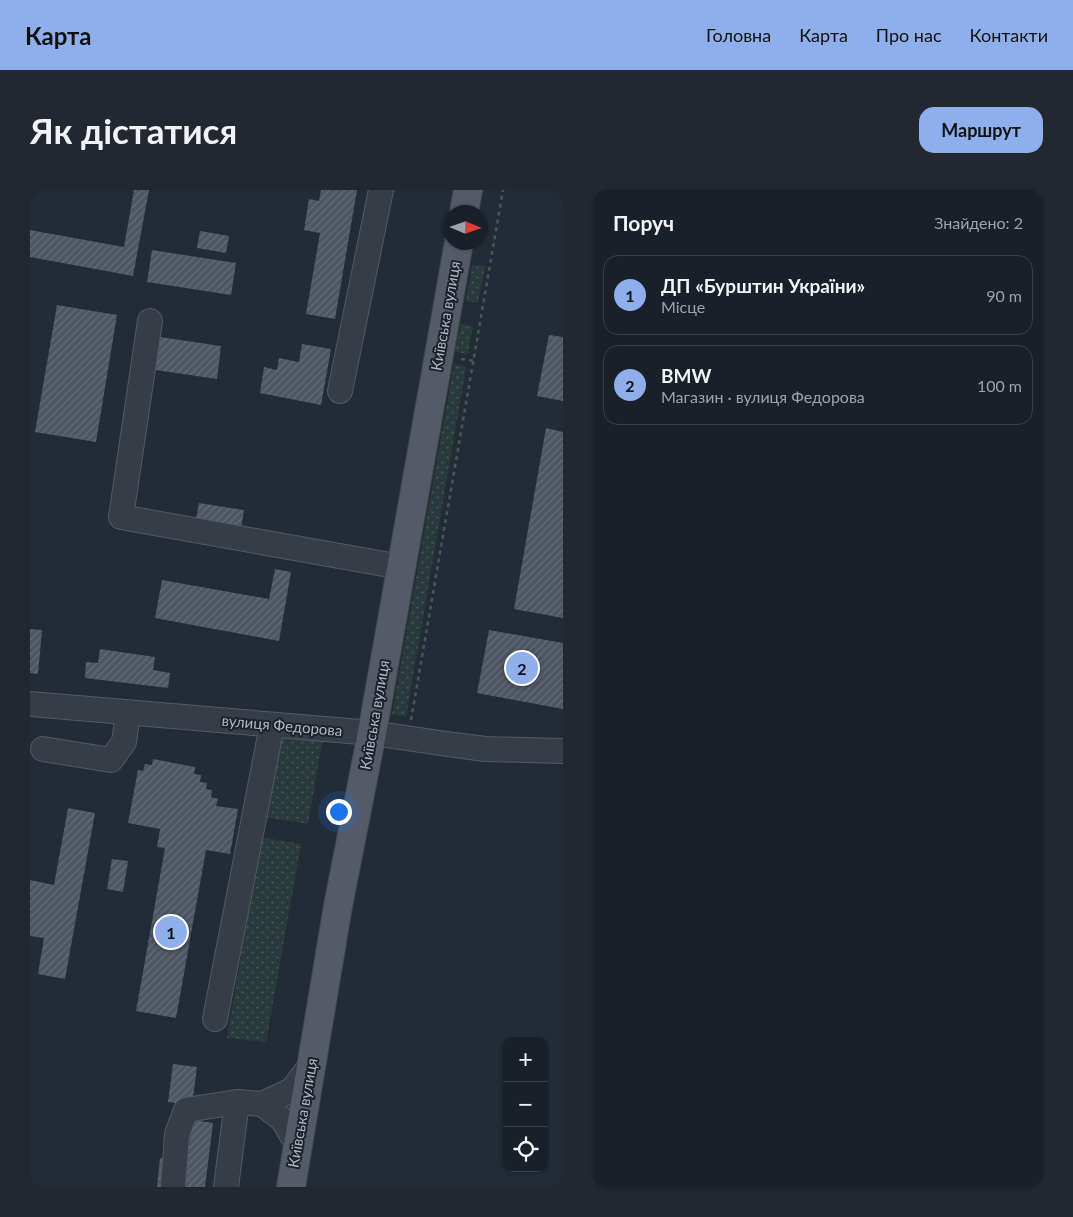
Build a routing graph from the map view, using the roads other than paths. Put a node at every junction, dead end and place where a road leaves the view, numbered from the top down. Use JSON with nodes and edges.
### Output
{"nodes":[{"id":1,"x":381,"y":190,"type":"edge"},
{"id":2,"x":468,"y":190,"type":"edge"},
{"id":3,"x":465,"y":205,"type":"edge"},
{"id":4,"x":458,"y":250,"type":"edge"},
{"id":5,"x":150,"y":321,"type":"dead end"},
{"id":6,"x":340,"y":391,"type":"dead end"},
{"id":7,"x":402,"y":567,"type":"junction"},
{"id":8,"x":30,"y":704,"type":"edge"},
{"id":9,"x":128,"y":713,"type":"junction"},
{"id":10,"x":272,"y":725,"type":"junction"},
{"id":11,"x":372,"y":733,"type":"junction"},
{"id":12,"x":43,"y":749,"type":"dead end"},
{"id":13,"x":563,"y":751,"type":"edge"},
{"id":14,"x":215,"y":1019,"type":"dead end"},
{"id":15,"x":311,"y":1065,"type":"junction"},
{"id":16,"x":238,"y":1102,"type":"junction"},
{"id":17,"x":262,"y":1104,"type":"junction"},
{"id":18,"x":298,"y":1146,"type":"junction"},
{"id":19,"x":173,"y":1187,"type":"edge"},
{"id":20,"x":226,"y":1187,"type":"edge"},
{"id":21,"x":291,"y":1187,"type":"edge"}],
"edges":[{"from":1,"to":6,"type":"street"},
{"from":2,"to":3,"type":"main road"},
{"from":4,"to":7,"type":"main road","name":"Київська вулиця"},
{"from":5,"to":7,"type":"street"},
{"from":7,"to":11,"type":"main road","name":"Київська вулиця"},
{"from":8,"to":9,"type":"street","name":"вулиця Федорова"},
{"from":9,"to":10,"type":"street","name":"вулиця Федорова"},
{"from":9,"to":12,"type":"street"},
{"from":10,"to":11,"type":"street","name":"вулиця Федорова"},
{"from":10,"to":14,"type":"street"},
{"from":11,"to":13,"type":"street","name":"вулиця Федорова"},
{"from":11,"to":15,"type":"main road","name":"Київська вулиця"},
{"from":15,"to":17,"type":"street"},
{"from":15,"to":18,"type":"main road","name":"Київська вулиця"},
{"from":16,"to":17,"type":"street"},
{"from":16,"to":19,"type":"street"},
{"from":16,"to":20,"type":"street"},
{"from":17,"to":18,"type":"street"},
{"from":18,"to":21,"type":"main road","name":"Київська вулиця"}]}
